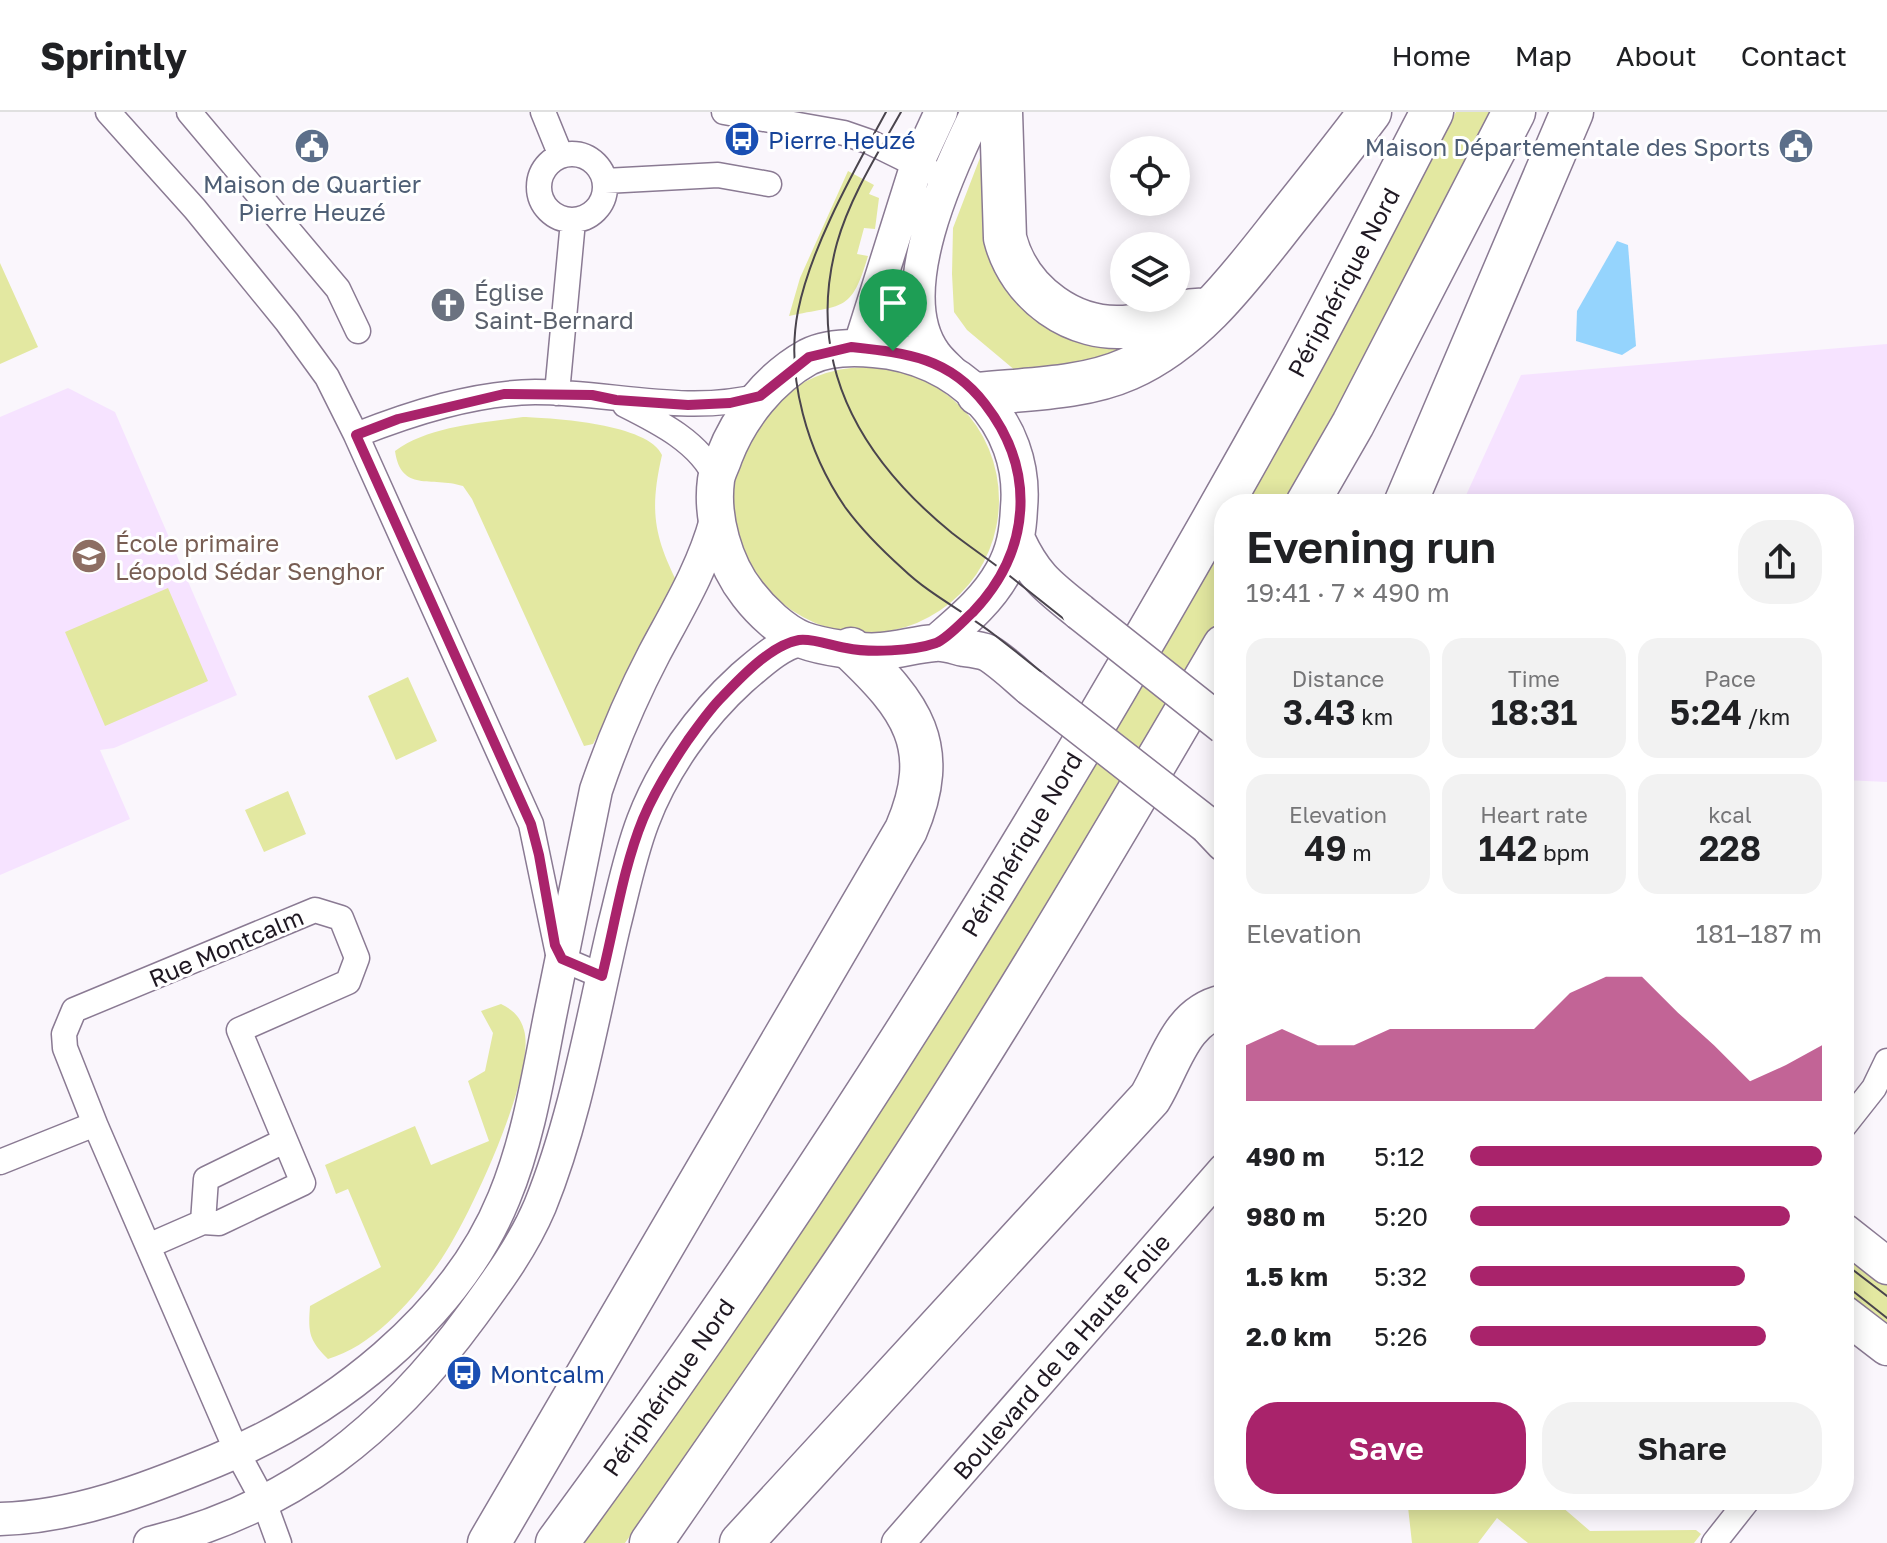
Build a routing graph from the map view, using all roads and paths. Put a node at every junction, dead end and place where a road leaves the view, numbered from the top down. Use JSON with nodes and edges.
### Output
{"nodes":[{"id":1,"x":108,"y":112,"type":"edge"},
{"id":2,"x":189,"y":112,"type":"edge"},
{"id":3,"x":543,"y":112,"type":"edge"},
{"id":4,"x":724,"y":112,"type":"edge"},
{"id":5,"x":941,"y":112,"type":"edge"},
{"id":6,"x":977,"y":112,"type":"edge"},
{"id":7,"x":1001,"y":112,"type":"edge"},
{"id":8,"x":1370,"y":112,"type":"edge"},
{"id":9,"x":1432,"y":112,"type":"edge"},
{"id":10,"x":1514,"y":112,"type":"edge"},
{"id":11,"x":1540,"y":112,"type":"edge"},
{"id":12,"x":1572,"y":112,"type":"edge"},
{"id":13,"x":561,"y":156,"type":"junction"},
{"id":14,"x":931,"y":171,"type":"junction"},
{"id":15,"x":605,"y":181,"type":"junction"},
{"id":16,"x":769,"y":184,"type":"dead end"},
{"id":17,"x":573,"y":221,"type":"junction"},
{"id":18,"x":1209,"y":311,"type":"junction"},
{"id":19,"x":358,"y":331,"type":"dead end"},
{"id":20,"x":859,"y":348,"type":"junction"},
{"id":21,"x":965,"y":383,"type":"junction"},
{"id":22,"x":557,"y":393,"type":"junction"},
{"id":23,"x":760,"y":396,"type":"junction"},
{"id":24,"x":616,"y":400,"type":"junction"},
{"id":25,"x":1353,"y":424,"type":"junction"},
{"id":26,"x":356,"y":435,"type":"junction"},
{"id":27,"x":716,"y":479,"type":"junction"},
{"id":28,"x":1227,"y":494,"type":"edge"},
{"id":29,"x":1313,"y":494,"type":"edge"},
{"id":30,"x":1409,"y":494,"type":"edge"},
{"id":31,"x":1214,"y":518,"type":"edge"},
{"id":32,"x":716,"y":520,"type":"junction"},
{"id":33,"x":1017,"y":540,"type":"junction"},
{"id":34,"x":802,"y":639,"type":"junction"},
{"id":35,"x":938,"y":642,"type":"junction"},
{"id":36,"x":851,"y":649,"type":"junction"},
{"id":37,"x":1214,"y":663,"type":"edge"},
{"id":38,"x":1214,"y":718,"type":"edge"},
{"id":39,"x":1214,"y":832,"type":"edge"},
{"id":40,"x":562,"y":959,"type":"junction"},
{"id":41,"x":602,"y":976,"type":"junction"},
{"id":42,"x":1214,"y":1010,"type":"edge"},
{"id":43,"x":1887,"y":1061,"type":"edge"},
{"id":44,"x":1854,"y":1113,"type":"edge"},
{"id":45,"x":95,"y":1124,"type":"junction"},
{"id":46,"x":284,"y":1141,"type":"junction"},
{"id":47,"x":0,"y":1162,"type":"edge"},
{"id":48,"x":1214,"y":1181,"type":"edge"},
{"id":49,"x":203,"y":1222,"type":"junction"},
{"id":50,"x":1854,"y":1240,"type":"edge"},
{"id":51,"x":148,"y":1246,"type":"junction"},
{"id":52,"x":1887,"y":1266,"type":"edge"},
{"id":53,"x":1854,"y":1322,"type":"edge"},
{"id":54,"x":1887,"y":1347,"type":"edge"},
{"id":55,"x":251,"y":1478,"type":"junction"},
{"id":56,"x":1740,"y":1510,"type":"edge"},
{"id":57,"x":0,"y":1519,"type":"edge"},
{"id":58,"x":150,"y":1543,"type":"edge"},
{"id":59,"x":279,"y":1543,"type":"edge"},
{"id":60,"x":489,"y":1543,"type":"edge"},
{"id":61,"x":557,"y":1543,"type":"edge"},
{"id":62,"x":651,"y":1543,"type":"edge"},
{"id":63,"x":741,"y":1543,"type":"edge"},
{"id":64,"x":898,"y":1543,"type":"edge"},
{"id":65,"x":1714,"y":1543,"type":"edge"}],
"edges":[{"from":1,"to":26,"type":"street"},
{"from":2,"to":19,"type":"street"},
{"from":3,"to":13,"type":"street"},
{"from":4,"to":14,"type":"street"},
{"from":5,"to":14,"type":"street"},
{"from":6,"to":14,"type":"street"},
{"from":7,"to":18,"type":"highway"},
{"from":8,"to":18,"type":"highway"},
{"from":9,"to":28,"type":"highway","name":"Périphérique Nord"},
{"from":10,"to":25,"type":"highway"},
{"from":11,"to":25,"type":"highway"},
{"from":12,"to":30,"type":"highway"},
{"from":13,"to":15,"type":"street"},
{"from":13,"to":17,"type":"street"},
{"from":14,"to":20,"type":"street"},
{"from":14,"to":21,"type":"street"},
{"from":15,"to":16,"type":"street"},
{"from":15,"to":17,"type":"street"},
{"from":17,"to":22,"type":"street"},
{"from":18,"to":21,"type":"highway"},
{"from":20,"to":21,"type":"main road"},
{"from":20,"to":23,"type":"main road"},
{"from":21,"to":33,"type":"main road"},
{"from":22,"to":24,"type":"street"},
{"from":22,"to":26,"type":"street"},
{"from":23,"to":24,"type":"street"},
{"from":23,"to":27,"type":"main road"},
{"from":24,"to":27,"type":"street"},
{"from":25,"to":29,"type":"highway"},
{"from":26,"to":40,"type":"street"},
{"from":27,"to":32,"type":"main road"},
{"from":31,"to":61,"type":"highway","name":"Périphérique Nord"},
{"from":32,"to":34,"type":"main road"},
{"from":32,"to":40,"type":"street"},
{"from":33,"to":35,"type":"main road"},
{"from":33,"to":38,"type":"main road","bridge":true},
{"from":34,"to":36,"type":"main road"},
{"from":34,"to":41,"type":"street"},
{"from":35,"to":36,"type":"main road"},
{"from":35,"to":39,"type":"main road","bridge":true},
{"from":36,"to":60,"type":"highway"},
{"from":37,"to":62,"type":"highway"},
{"from":40,"to":41,"type":"street"},
{"from":40,"to":55,"type":"street"},
{"from":41,"to":55,"type":"street"},
{"from":42,"to":63,"type":"highway"},
{"from":43,"to":44,"type":"street"},
{"from":45,"to":46,"type":"street","name":"Rue Montcalm"},
{"from":45,"to":47,"type":"street"},
{"from":45,"to":51,"type":"street","name":"Rue Montcalm"},
{"from":46,"to":49,"type":"street"},
{"from":46,"to":49,"type":"street","name":"Rue Montcalm"},
{"from":48,"to":64,"type":"street","name":"Boulevard de la Haute Folie"},
{"from":49,"to":51,"type":"street","name":"Rue Montcalm"},
{"from":50,"to":52,"type":"main road"},
{"from":51,"to":55,"type":"street","name":"Rue Montcalm"},
{"from":53,"to":54,"type":"main road"},
{"from":55,"to":57,"type":"street"},
{"from":55,"to":58,"type":"street"},
{"from":55,"to":59,"type":"street","name":"Rue Montcalm"},
{"from":56,"to":65,"type":"street"}]}
